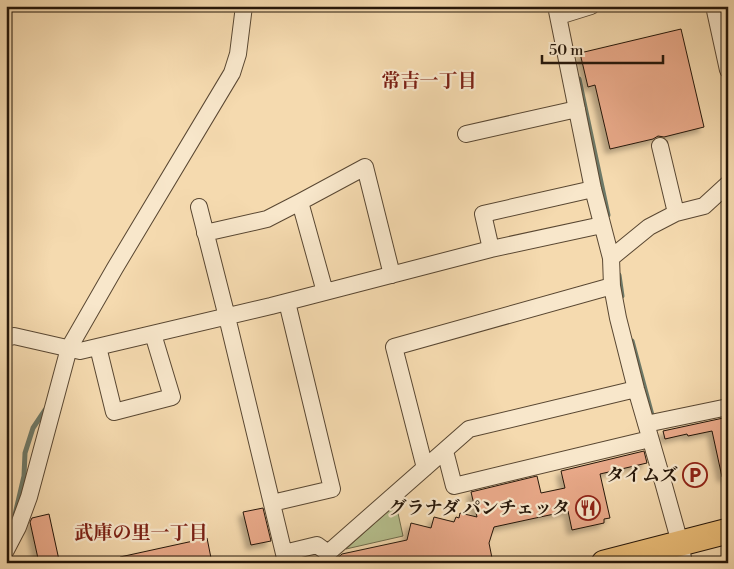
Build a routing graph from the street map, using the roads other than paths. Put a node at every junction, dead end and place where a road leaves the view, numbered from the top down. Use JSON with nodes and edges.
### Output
{"nodes":[{"id":1,"x":244,"y":6,"type":"edge"},
{"id":2,"x":592,"y":6,"type":"edge"},
{"id":3,"x":714,"y":6,"type":"edge"},
{"id":4,"x":558,"y":11,"type":"edge"},
{"id":5,"x":728,"y":70,"type":"edge"},
{"id":6,"x":577,"y":108,"type":"junction"},
{"id":7,"x":466,"y":134,"type":"dead end"},
{"id":8,"x":660,"y":146,"type":"dead end"},
{"id":9,"x":728,"y":184,"type":"edge"},
{"id":10,"x":593,"y":190,"type":"junction"},
{"id":11,"x":300,"y":202,"type":"junction"},
{"id":12,"x":199,"y":207,"type":"dead end"},
{"id":13,"x":676,"y":213,"type":"junction"},
{"id":14,"x":602,"y":225,"type":"junction"},
{"id":15,"x":205,"y":233,"type":"junction"},
{"id":16,"x":491,"y":249,"type":"junction"},
{"id":17,"x":611,"y":258,"type":"junction"},
{"id":18,"x":392,"y":275,"type":"junction"},
{"id":19,"x":612,"y":286,"type":"junction"},
{"id":20,"x":324,"y":292,"type":"junction"},
{"id":21,"x":286,"y":302,"type":"junction"},
{"id":22,"x":227,"y":317,"type":"junction"},
{"id":23,"x":154,"y":334,"type":"junction"},
{"id":24,"x":6,"y":338,"type":"edge"},
{"id":25,"x":98,"y":347,"type":"junction"},
{"id":26,"x":69,"y":348,"type":"junction"},
{"id":27,"x":636,"y":390,"type":"junction"},
{"id":28,"x":728,"y":408,"type":"edge"},
{"id":29,"x":651,"y":427,"type":"junction"},
{"id":30,"x":445,"y":451,"type":"junction"},
{"id":31,"x":425,"y":468,"type":"junction"},
{"id":32,"x":272,"y":503,"type":"junction"},
{"id":33,"x":728,"y":531,"type":"edge"},
{"id":34,"x":6,"y":550,"type":"edge"},
{"id":35,"x":682,"y":553,"type":"edge"},
{"id":36,"x":285,"y":558,"type":"edge"},
{"id":37,"x":604,"y":563,"type":"edge"}],
"edges":[{"from":1,"to":26,"type":"street"},
{"from":2,"to":4,"type":"street"},
{"from":3,"to":5,"type":"street"},
{"from":4,"to":6,"type":"street"},
{"from":6,"to":7,"type":"street"},
{"from":6,"to":10,"type":"street"},
{"from":8,"to":13,"type":"street"},
{"from":9,"to":13,"type":"street"},
{"from":10,"to":14,"type":"street"},
{"from":10,"to":16,"type":"street"},
{"from":11,"to":15,"type":"street"},
{"from":11,"to":18,"type":"street"},
{"from":11,"to":20,"type":"street"},
{"from":12,"to":15,"type":"street"},
{"from":13,"to":17,"type":"street"},
{"from":14,"to":16,"type":"street"},
{"from":14,"to":17,"type":"street"},
{"from":15,"to":22,"type":"street"},
{"from":16,"to":18,"type":"street"},
{"from":17,"to":19,"type":"street"},
{"from":18,"to":20,"type":"street"},
{"from":19,"to":27,"type":"street"},
{"from":19,"to":31,"type":"street"},
{"from":20,"to":21,"type":"street"},
{"from":21,"to":22,"type":"street"},
{"from":21,"to":32,"type":"street"},
{"from":22,"to":23,"type":"street"},
{"from":22,"to":32,"type":"street"},
{"from":23,"to":25,"type":"street"},
{"from":23,"to":25,"type":"street"},
{"from":24,"to":26,"type":"street"},
{"from":25,"to":26,"type":"street"},
{"from":26,"to":34,"type":"street"},
{"from":27,"to":29,"type":"street"},
{"from":27,"to":30,"type":"street"},
{"from":28,"to":29,"type":"street"},
{"from":29,"to":30,"type":"street"},
{"from":29,"to":35,"type":"street"},
{"from":30,"to":31,"type":"street"},
{"from":31,"to":36,"type":"street"},
{"from":32,"to":36,"type":"street"},
{"from":33,"to":35,"type":"main road"},
{"from":35,"to":37,"type":"main road"}]}
